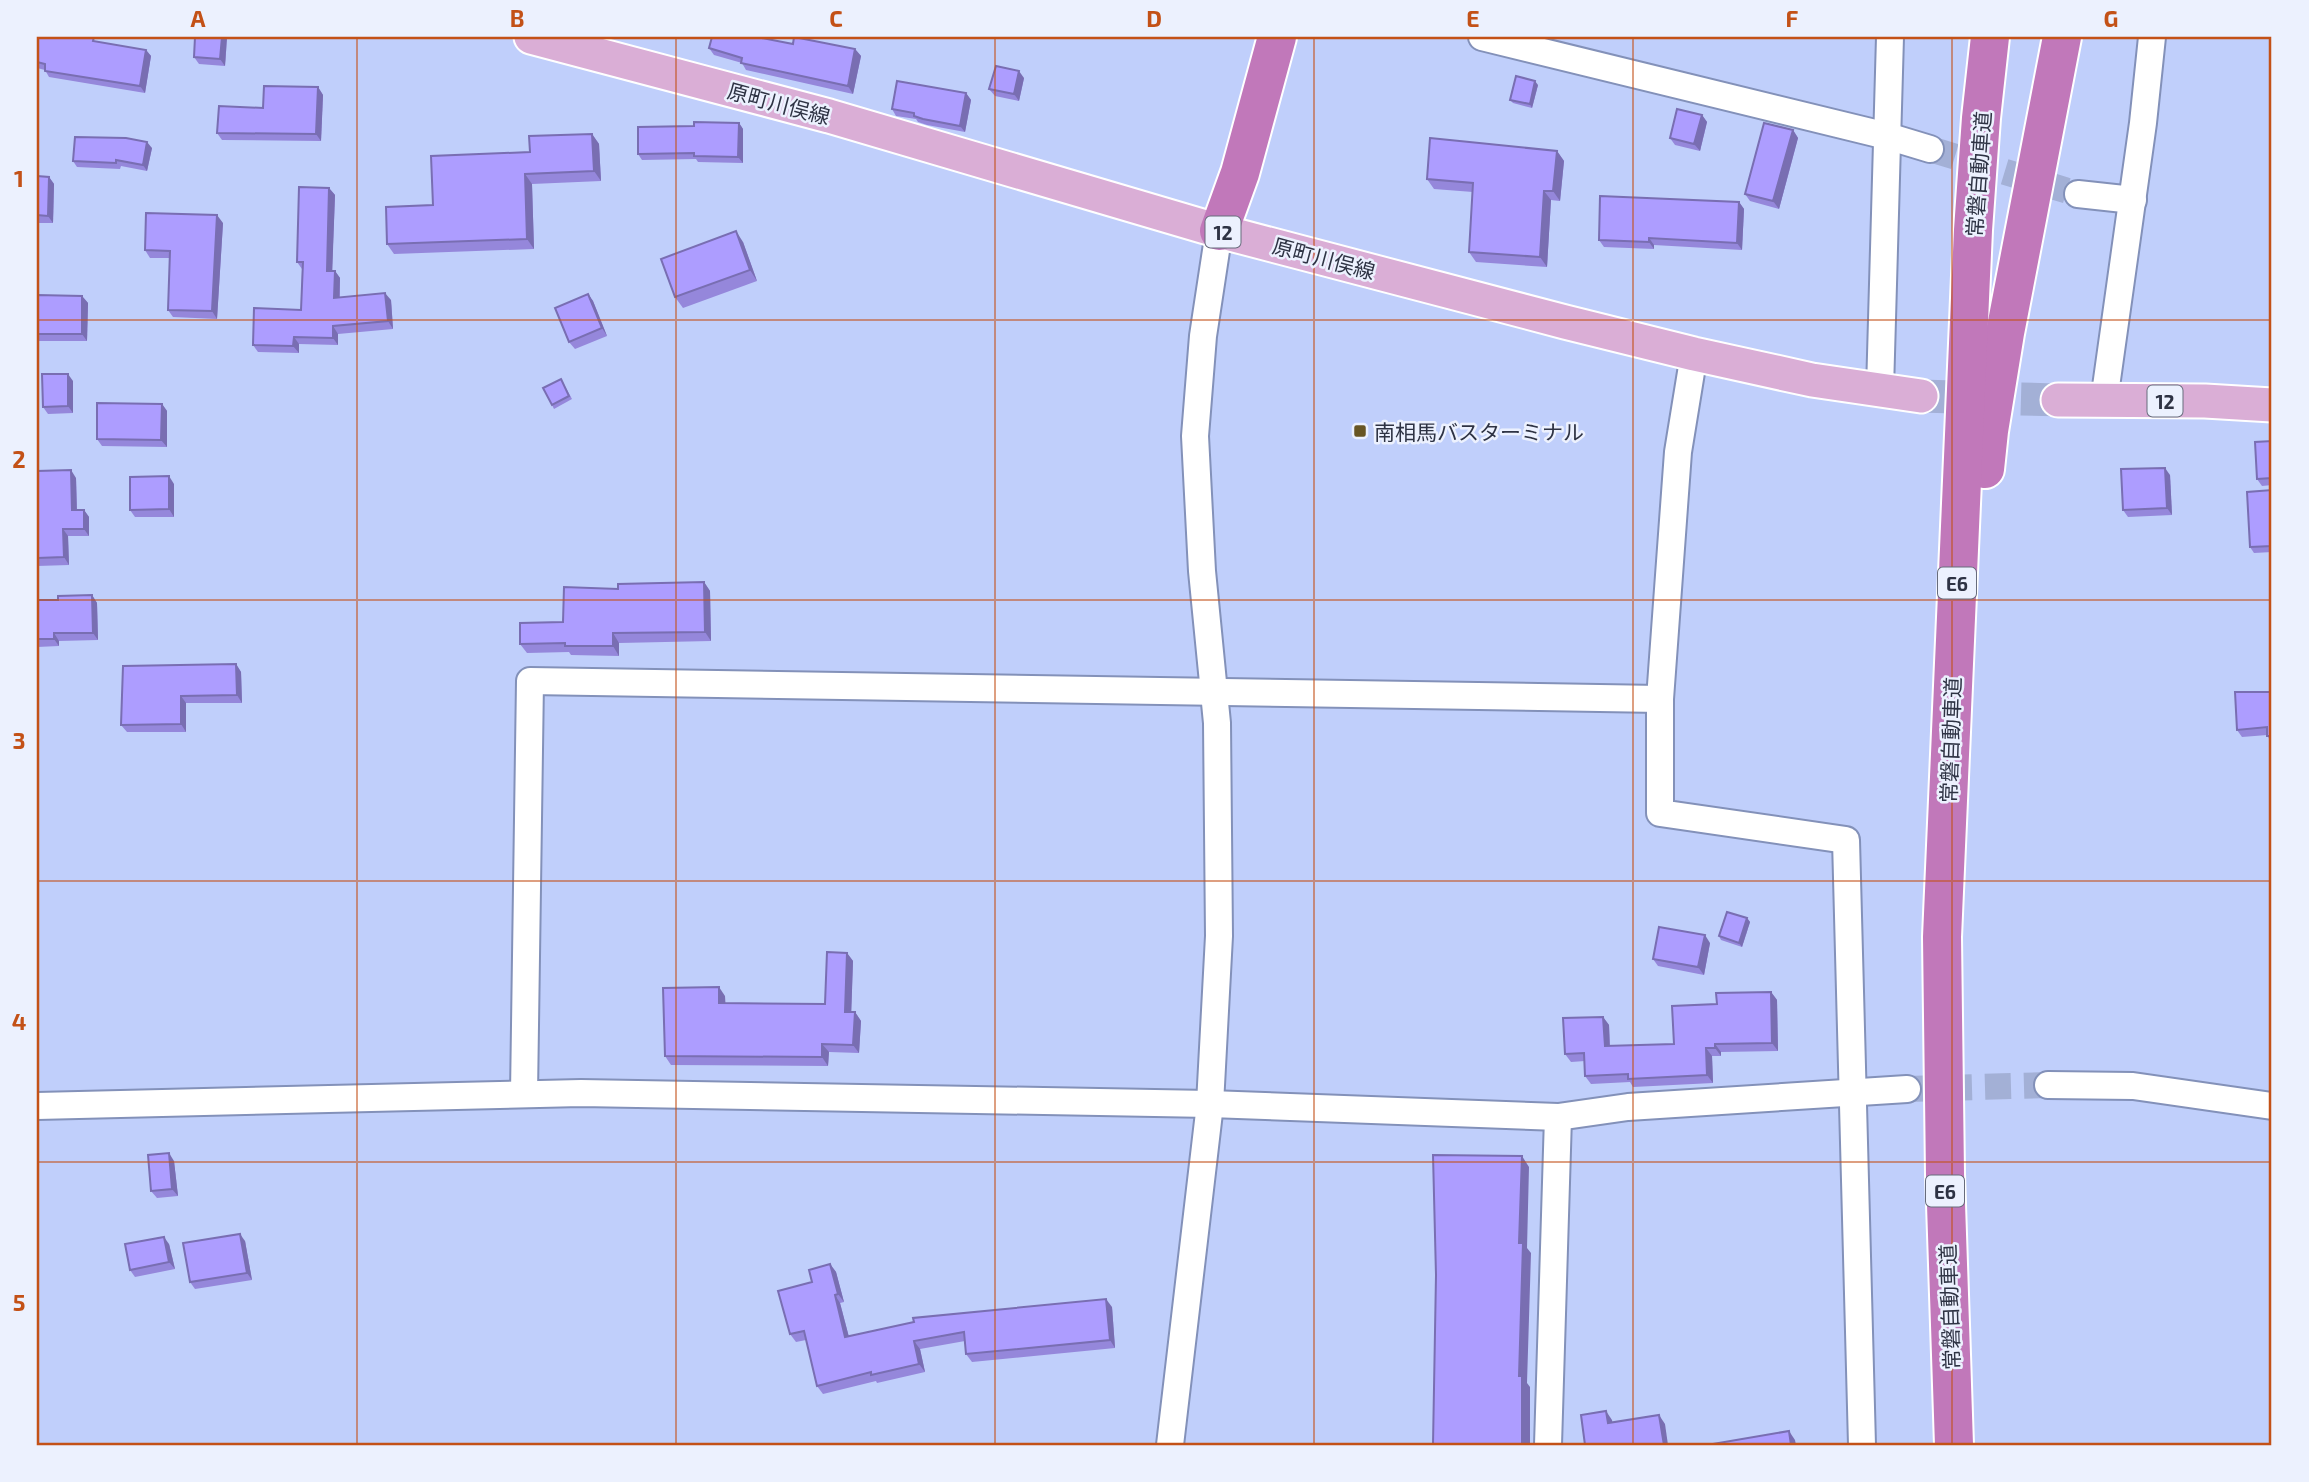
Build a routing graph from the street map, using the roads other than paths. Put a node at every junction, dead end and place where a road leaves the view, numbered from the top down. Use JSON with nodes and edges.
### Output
{"nodes":[{"id":1,"x":531,"y":37,"type":"edge"},
{"id":2,"x":1255,"y":37,"type":"edge"},
{"id":3,"x":1277,"y":37,"type":"edge"},
{"id":4,"x":1482,"y":37,"type":"edge"},
{"id":5,"x":1890,"y":37,"type":"edge"},
{"id":6,"x":1974,"y":37,"type":"edge"},
{"id":7,"x":1990,"y":37,"type":"edge"},
{"id":8,"x":2062,"y":37,"type":"edge"},
{"id":9,"x":2152,"y":37,"type":"edge"},
{"id":10,"x":1887,"y":136,"type":"junction"},
{"id":11,"x":1930,"y":149,"type":"tunnel mouth"},
{"id":12,"x":2077,"y":194,"type":"tunnel mouth"},
{"id":13,"x":2133,"y":200,"type":"junction"},
{"id":14,"x":1973,"y":230,"type":"junction"},
{"id":15,"x":1219,"y":231,"type":"junction"},
{"id":16,"x":1694,"y":354,"type":"junction"},
{"id":17,"x":1880,"y":390,"type":"junction"},
{"id":18,"x":1921,"y":396,"type":"tunnel mouth"},
{"id":19,"x":2058,"y":400,"type":"tunnel mouth"},
{"id":20,"x":2105,"y":401,"type":"junction"},
{"id":21,"x":2272,"y":405,"type":"edge"},
{"id":22,"x":1214,"y":694,"type":"junction"},
{"id":23,"x":1660,"y":699,"type":"junction"},
{"id":24,"x":1942,"y":936,"type":"junction"},
{"id":25,"x":2048,"y":1085,"type":"tunnel mouth"},
{"id":26,"x":1907,"y":1089,"type":"tunnel mouth"},
{"id":27,"x":1853,"y":1093,"type":"junction"},
{"id":28,"x":524,"y":1094,"type":"junction"},
{"id":29,"x":1210,"y":1104,"type":"junction"},
{"id":30,"x":37,"y":1106,"type":"edge"},
{"id":31,"x":2272,"y":1106,"type":"edge"},
{"id":32,"x":1558,"y":1117,"type":"junction"},
{"id":33,"x":1170,"y":1445,"type":"edge"},
{"id":34,"x":1548,"y":1445,"type":"edge"},
{"id":35,"x":1863,"y":1445,"type":"edge"},
{"id":36,"x":1954,"y":1445,"type":"edge"}],
"edges":[{"from":1,"to":15,"type":"main road","name":"原町川俣線","number":"12"},
{"from":2,"to":15,"type":"highway"},
{"from":3,"to":15,"type":"highway"},
{"from":4,"to":10,"type":"street"},
{"from":5,"to":10,"type":"street"},
{"from":6,"to":14,"type":"highway"},
{"from":7,"to":14,"type":"highway","name":"常磐自動車道","number":"E6"},
{"from":8,"to":24,"type":"highway"},
{"from":9,"to":13,"type":"street"},
{"from":10,"to":11,"type":"street"},
{"from":10,"to":17,"type":"street"},
{"from":12,"to":13,"type":"street"},
{"from":13,"to":20,"type":"street"},
{"from":14,"to":24,"type":"highway","name":"常磐自動車道","number":"E6"},
{"from":15,"to":16,"type":"main road","name":"原町川俣線","number":"12"},
{"from":15,"to":22,"type":"street"},
{"from":16,"to":17,"type":"main road","name":"原町川俣線","number":"12"},
{"from":16,"to":23,"type":"street"},
{"from":17,"to":18,"type":"main road","name":"原町川俣線","number":"12"},
{"from":19,"to":20,"type":"main road","number":"12"},
{"from":20,"to":21,"type":"main road","number":"12"},
{"from":22,"to":23,"type":"street"},
{"from":22,"to":28,"type":"street"},
{"from":22,"to":29,"type":"street"},
{"from":23,"to":27,"type":"street"},
{"from":24,"to":36,"type":"highway","name":"常磐自動車道","number":"E6"},
{"from":25,"to":31,"type":"street"},
{"from":26,"to":27,"type":"street"},
{"from":27,"to":32,"type":"street"},
{"from":27,"to":35,"type":"street"},
{"from":28,"to":29,"type":"street"},
{"from":28,"to":30,"type":"street"},
{"from":29,"to":32,"type":"street"},
{"from":29,"to":33,"type":"street"},
{"from":32,"to":34,"type":"street"}]}
